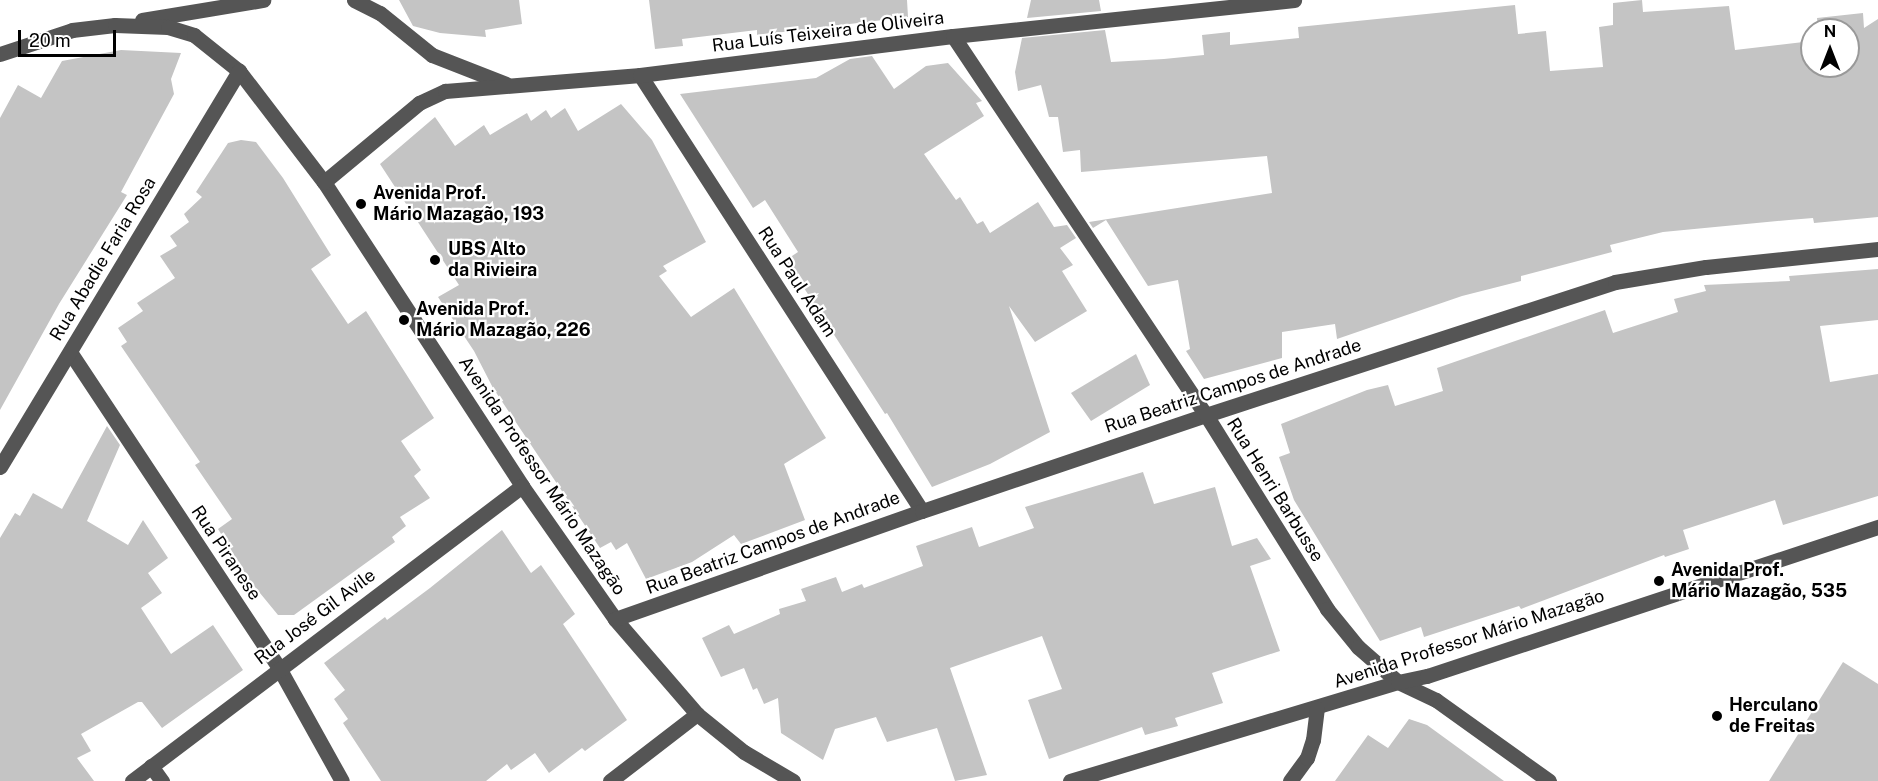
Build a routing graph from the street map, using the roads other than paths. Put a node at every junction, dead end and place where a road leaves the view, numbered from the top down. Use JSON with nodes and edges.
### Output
{"nodes":[{"id":1,"x":263,"y":0,"type":"edge"},
{"id":2,"x":354,"y":0,"type":"edge"},
{"id":3,"x":1294,"y":0,"type":"edge"},
{"id":4,"x":115,"y":25,"type":"junction"},
{"id":5,"x":953,"y":36,"type":"junction"},
{"id":6,"x":0,"y":54,"type":"edge"},
{"id":7,"x":238,"y":71,"type":"junction"},
{"id":8,"x":640,"y":75,"type":"junction"},
{"id":9,"x":509,"y":86,"type":"junction"},
{"id":10,"x":324,"y":182,"type":"junction"},
{"id":11,"x":1878,"y":249,"type":"edge"},
{"id":12,"x":70,"y":352,"type":"junction"},
{"id":13,"x":1206,"y":414,"type":"junction"},
{"id":14,"x":0,"y":467,"type":"edge"},
{"id":15,"x":522,"y":486,"type":"junction"},
{"id":16,"x":922,"y":511,"type":"junction"},
{"id":17,"x":1878,"y":527,"type":"edge"},
{"id":18,"x":615,"y":619,"type":"junction"},
{"id":19,"x":279,"y":668,"type":"junction"},
{"id":20,"x":1398,"y":682,"type":"junction"},
{"id":21,"x":1317,"y":708,"type":"junction"},
{"id":22,"x":697,"y":714,"type":"junction"},
{"id":23,"x":151,"y":766,"type":"junction"},
{"id":24,"x":132,"y":781,"type":"edge"},
{"id":25,"x":162,"y":781,"type":"edge"},
{"id":26,"x":342,"y":781,"type":"edge"},
{"id":27,"x":610,"y":781,"type":"edge"},
{"id":28,"x":793,"y":781,"type":"edge"},
{"id":29,"x":1070,"y":781,"type":"edge"},
{"id":30,"x":1290,"y":781,"type":"edge"},
{"id":31,"x":1549,"y":781,"type":"edge"}],
"edges":[{"from":1,"to":4,"type":"street"},
{"from":2,"to":9,"type":"street","name":"Rua Luís Teixeira de Oliveira"},
{"from":3,"to":5,"type":"street","name":"Rua Luís Teixeira de Oliveira"},
{"from":4,"to":6,"type":"street","name":"Avenida Professor Mário Mazagão"},
{"from":4,"to":7,"type":"street","name":"Avenida Professor Mário Mazagão"},
{"from":5,"to":8,"type":"street","name":"Rua Luís Teixeira de Oliveira"},
{"from":5,"to":13,"type":"street","name":"Rua Henri Barbusse"},
{"from":7,"to":10,"type":"street","name":"Avenida Professor Mário Mazagão"},
{"from":7,"to":12,"type":"street","name":"Rua Abadie Faria Rosa"},
{"from":8,"to":9,"type":"street","name":"Rua Luís Teixeira de Oliveira"},
{"from":8,"to":16,"type":"street","name":"Rua Paul Adam"},
{"from":9,"to":10,"type":"street","name":"Rua Luís Teixeira de Oliveira"},
{"from":10,"to":15,"type":"street","name":"Avenida Professor Mário Mazagão"},
{"from":11,"to":13,"type":"street","name":"Rua Beatriz Campos de Andrade"},
{"from":12,"to":14,"type":"street","name":"Rua Abadie Faria Rosa"},
{"from":12,"to":19,"type":"street","name":"Rua Piranese"},
{"from":13,"to":16,"type":"street","name":"Rua Beatriz Campos de Andrade"},
{"from":13,"to":20,"type":"street","name":"Rua Henri Barbusse"},
{"from":15,"to":18,"type":"street","name":"Avenida Professor Mário Mazagão"},
{"from":15,"to":19,"type":"street","name":"Rua José Gil Avile"},
{"from":16,"to":18,"type":"street","name":"Rua Beatriz Campos de Andrade"},
{"from":17,"to":20,"type":"street","name":"Avenida Professor Mário Mazagão"},
{"from":18,"to":22,"type":"street","name":"Avenida Professor Mário Mazagão"},
{"from":19,"to":23,"type":"street","name":"Rua José Gil Avile"},
{"from":19,"to":26,"type":"street","name":"Rua Piranese"},
{"from":20,"to":21,"type":"street","name":"Avenida Professor Mário Mazagão"},
{"from":20,"to":31,"type":"street","name":"Rua Henri Barbusse"},
{"from":21,"to":29,"type":"street","name":"Avenida Professor Mário Mazagão"},
{"from":21,"to":30,"type":"street"},
{"from":22,"to":27,"type":"street"},
{"from":22,"to":28,"type":"street","name":"Avenida Professor Mário Mazagão"},
{"from":23,"to":24,"type":"street","name":"Rua José Gil Avile"},
{"from":23,"to":25,"type":"street"}]}
